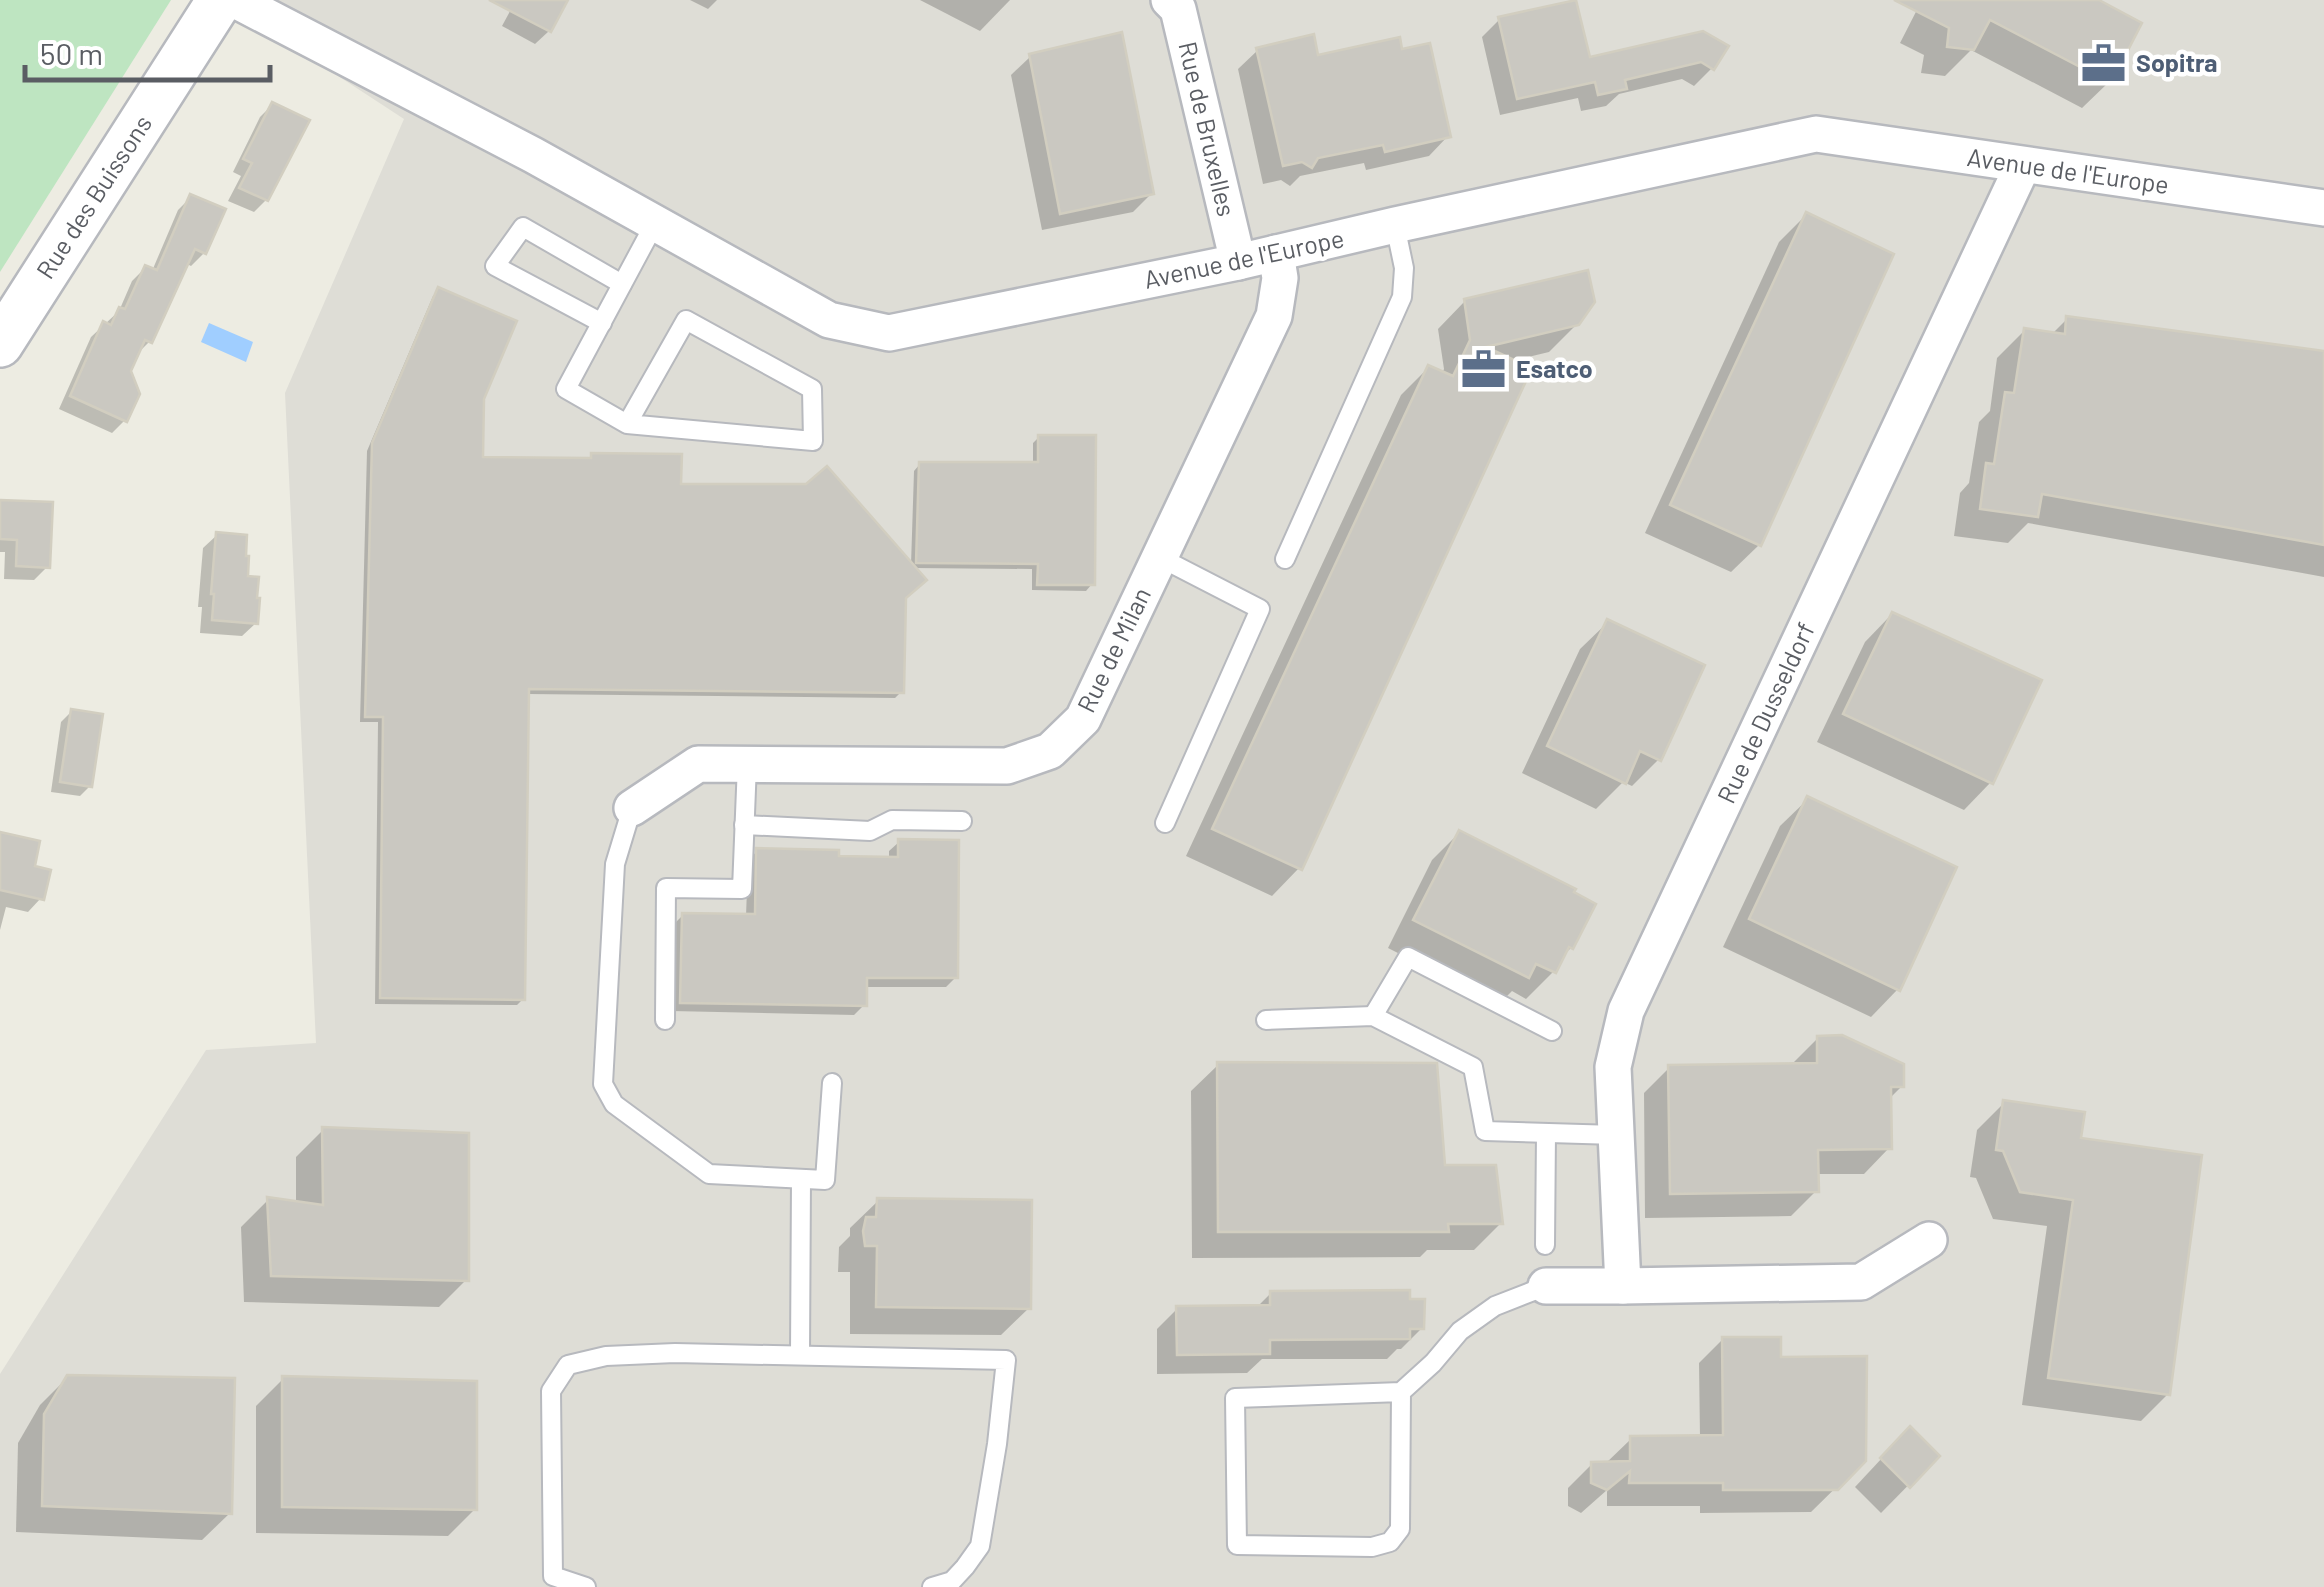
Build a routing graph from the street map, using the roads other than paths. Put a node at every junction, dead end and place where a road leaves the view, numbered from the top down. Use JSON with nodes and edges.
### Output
{"nodes":[{"id":1,"x":220,"y":0,"type":"edge"},
{"id":2,"x":235,"y":0,"type":"edge"},
{"id":3,"x":1169,"y":0,"type":"edge"},
{"id":4,"x":2023,"y":165,"type":"junction"},
{"id":5,"x":2324,"y":208,"type":"edge"},
{"id":6,"x":655,"y":223,"type":"junction"},
{"id":7,"x":1395,"y":225,"type":"junction"},
{"id":8,"x":1276,"y":253,"type":"junction"},
{"id":9,"x":1238,"y":262,"type":"junction"},
{"id":10,"x":622,"y":284,"type":"junction"},
{"id":11,"x":602,"y":323,"type":"junction"},
{"id":12,"x":0,"y":344,"type":"edge"},
{"id":13,"x":626,"y":424,"type":"junction"},
{"id":14,"x":1159,"y":557,"type":"junction"},
{"id":15,"x":1285,"y":559,"type":"dead end"},
{"id":16,"x":747,"y":764,"type":"junction"},
{"id":17,"x":632,"y":808,"type":"joint"},
{"id":18,"x":962,"y":820,"type":"dead end"},
{"id":19,"x":1166,"y":823,"type":"dead end"},
{"id":20,"x":744,"y":826,"type":"junction"},
{"id":21,"x":1372,"y":1016,"type":"junction"},
{"id":22,"x":665,"y":1020,"type":"dead end"},
{"id":23,"x":1266,"y":1020,"type":"dead end"},
{"id":24,"x":1552,"y":1031,"type":"dead end"},
{"id":25,"x":832,"y":1083,"type":"dead end"},
{"id":26,"x":1546,"y":1133,"type":"junction"},
{"id":27,"x":1616,"y":1135,"type":"junction"},
{"id":28,"x":800,"y":1178,"type":"junction"},
{"id":29,"x":1929,"y":1240,"type":"dead end"},
{"id":30,"x":1545,"y":1245,"type":"dead end"},
{"id":31,"x":1546,"y":1286,"type":"joint"},
{"id":32,"x":1622,"y":1286,"type":"junction"},
{"id":33,"x":800,"y":1355,"type":"junction"},
{"id":34,"x":1401,"y":1392,"type":"junction"},
{"id":35,"x":586,"y":1587,"type":"edge"},
{"id":36,"x":932,"y":1587,"type":"edge"}],
"edges":[{"from":1,"to":12,"type":"street","name":"Rue des Buissons"},
{"from":2,"to":6,"type":"street","name":"Avenue de l'Europe"},
{"from":3,"to":9,"type":"street","name":"Rue de Bruxelles"},
{"from":4,"to":5,"type":"street","name":"Avenue de l'Europe"},
{"from":4,"to":7,"type":"street","name":"Avenue de l'Europe"},
{"from":4,"to":27,"type":"street","name":"Rue de Dusseldorf"},
{"from":6,"to":9,"type":"street","name":"Avenue de l'Europe"},
{"from":6,"to":10,"type":"lane"},
{"from":7,"to":8,"type":"street","name":"Avenue de l'Europe"},
{"from":7,"to":15,"type":"lane"},
{"from":8,"to":9,"type":"street","name":"Avenue de l'Europe"},
{"from":8,"to":14,"type":"street","name":"Rue de Milan"},
{"from":10,"to":11,"type":"lane"},
{"from":10,"to":11,"type":"lane"},
{"from":11,"to":13,"type":"lane"},
{"from":13,"to":13,"type":"lane"},
{"from":14,"to":16,"type":"street","name":"Rue de Milan"},
{"from":14,"to":19,"type":"lane"},
{"from":16,"to":17,"type":"street","name":"Rue de Milan"},
{"from":16,"to":20,"type":"lane"},
{"from":17,"to":28,"type":"lane"},
{"from":18,"to":20,"type":"lane"},
{"from":20,"to":22,"type":"lane"},
{"from":21,"to":23,"type":"lane"},
{"from":21,"to":24,"type":"lane"},
{"from":21,"to":26,"type":"lane"},
{"from":25,"to":28,"type":"lane"},
{"from":26,"to":27,"type":"lane"},
{"from":26,"to":30,"type":"lane"},
{"from":27,"to":32,"type":"street","name":"Rue de Dusseldorf"},
{"from":28,"to":33,"type":"lane"},
{"from":29,"to":32,"type":"street"},
{"from":31,"to":32,"type":"street"},
{"from":31,"to":34,"type":"lane"},
{"from":33,"to":35,"type":"lane"},
{"from":33,"to":36,"type":"lane"},
{"from":34,"to":34,"type":"lane"}]}
